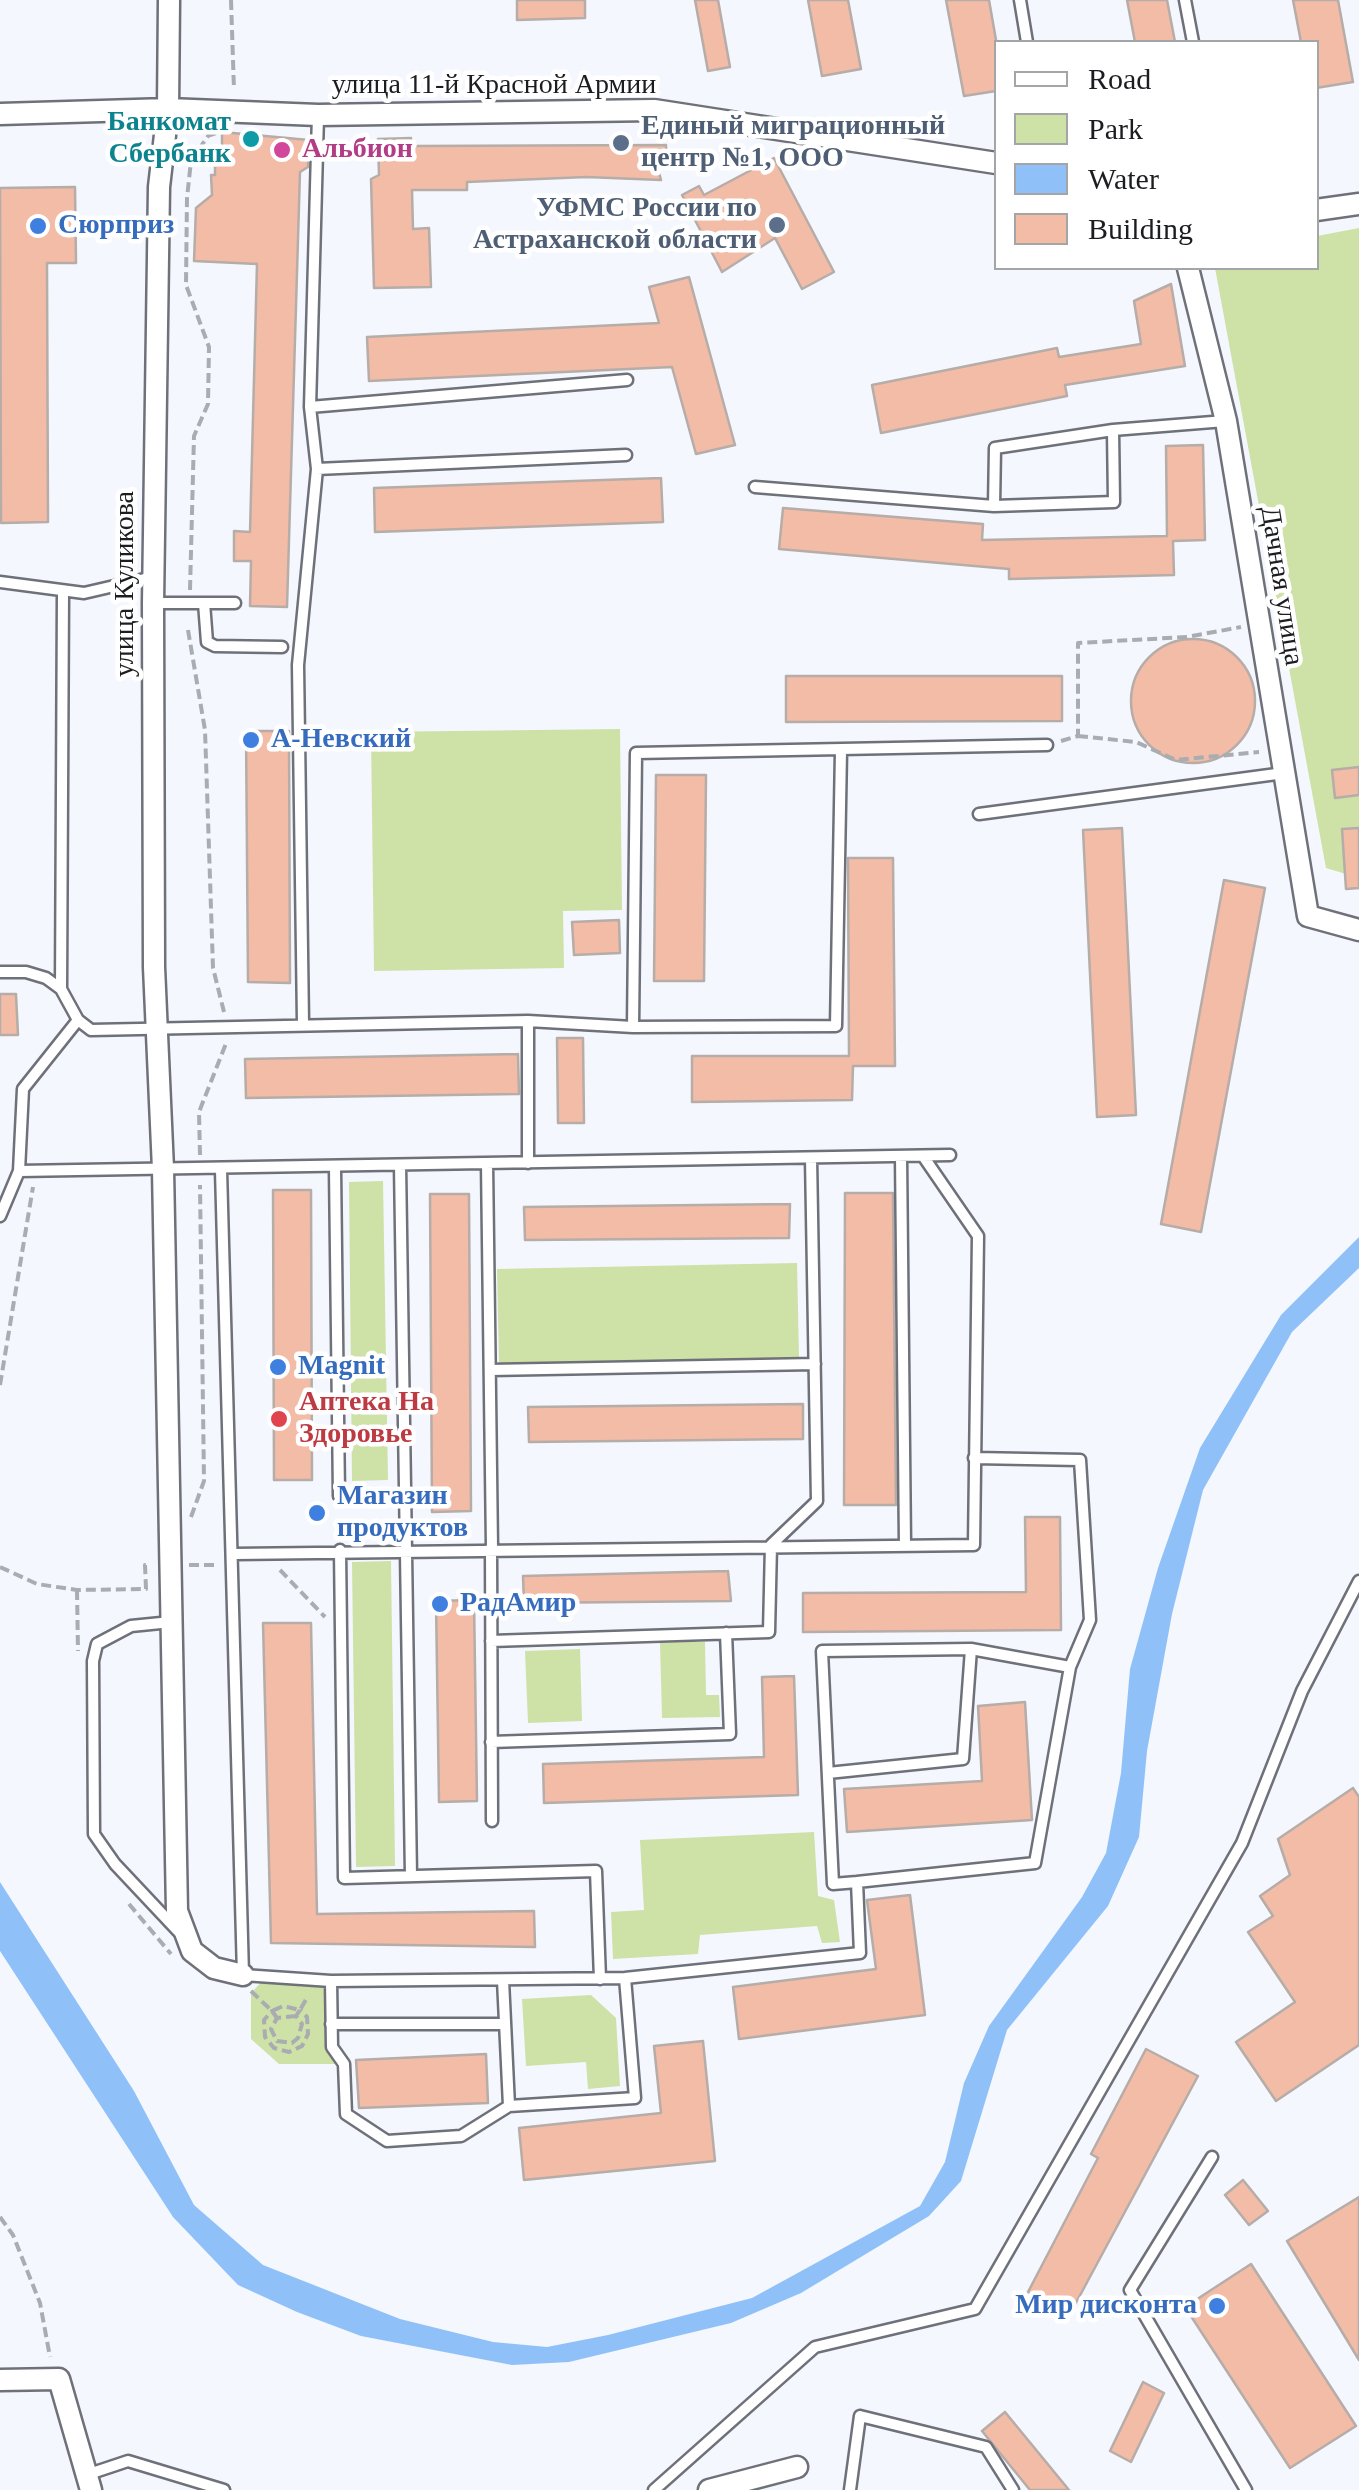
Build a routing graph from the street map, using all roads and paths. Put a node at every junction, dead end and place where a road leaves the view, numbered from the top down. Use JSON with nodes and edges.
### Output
{"nodes":[{"id":1,"x":170,"y":0,"type":"edge"},
{"id":2,"x":231,"y":0,"type":"edge"},
{"id":3,"x":1020,"y":0,"type":"edge"},
{"id":4,"x":1185,"y":0,"type":"edge"},
{"id":5,"x":1027,"y":40,"type":"edge"},
{"id":6,"x":1193,"y":40,"type":"edge"},
{"id":7,"x":168,"y":109,"type":"junction"},
{"id":8,"x":0,"y":114,"type":"edge"},
{"id":9,"x":235,"y":114,"type":"junction"},
{"id":10,"x":318,"y":115,"type":"junction"},
{"id":11,"x":994,"y":163,"type":"edge"},
{"id":12,"x":1359,"y":204,"type":"edge"},
{"id":13,"x":1319,"y":210,"type":"edge"},
{"id":14,"x":1188,"y":270,"type":"edge"},
{"id":15,"x":627,"y":380,"type":"dead end"},
{"id":16,"x":310,"y":407,"type":"junction"},
{"id":17,"x":1226,"y":421,"type":"junction"},
{"id":18,"x":1114,"y":430,"type":"junction"},
{"id":19,"x":626,"y":456,"type":"dead end"},
{"id":20,"x":317,"y":469,"type":"junction"},
{"id":21,"x":755,"y":486,"type":"dead end"},
{"id":22,"x":994,"y":506,"type":"junction"},
{"id":23,"x":152,"y":576,"type":"junction"},
{"id":24,"x":0,"y":582,"type":"edge"},
{"id":25,"x":63,"y":592,"type":"junction"},
{"id":26,"x":153,"y":602,"type":"junction"},
{"id":27,"x":189,"y":603,"type":"junction"},
{"id":28,"x":204,"y":603,"type":"junction"},
{"id":29,"x":234,"y":603,"type":"dead end"},
{"id":30,"x":1258,"y":624,"type":"junction"},
{"id":31,"x":282,"y":647,"type":"dead end"},
{"id":32,"x":1078,"y":736,"type":"junction"},
{"id":33,"x":1047,"y":745,"type":"joint"},
{"id":34,"x":1281,"y":750,"type":"junction"},
{"id":35,"x":842,"y":751,"type":"junction"},
{"id":36,"x":1284,"y":773,"type":"junction"},
{"id":37,"x":980,"y":814,"type":"dead end"},
{"id":38,"x":1359,"y":930,"type":"edge"},
{"id":39,"x":0,"y":972,"type":"edge"},
{"id":40,"x":61,"y":989,"type":"junction"},
{"id":41,"x":78,"y":1020,"type":"junction"},
{"id":42,"x":528,"y":1020,"type":"junction"},
{"id":43,"x":303,"y":1023,"type":"junction"},
{"id":44,"x":228,"y":1025,"type":"junction"},
{"id":45,"x":158,"y":1027,"type":"junction"},
{"id":46,"x":633,"y":1027,"type":"junction"},
{"id":47,"x":950,"y":1155,"type":"dead end"},
{"id":48,"x":901,"y":1156,"type":"junction"},
{"id":49,"x":923,"y":1156,"type":"junction"},
{"id":50,"x":811,"y":1158,"type":"junction"},
{"id":51,"x":528,"y":1163,"type":"junction"},
{"id":52,"x":487,"y":1164,"type":"junction"},
{"id":53,"x":400,"y":1165,"type":"junction"},
{"id":54,"x":163,"y":1169,"type":"junction"},
{"id":55,"x":335,"y":1169,"type":"junction"},
{"id":56,"x":35,"y":1170,"type":"junction"},
{"id":57,"x":200,"y":1170,"type":"junction"},
{"id":58,"x":221,"y":1170,"type":"junction"},
{"id":59,"x":19,"y":1171,"type":"junction"},
{"id":60,"x":0,"y":1216,"type":"edge"},
{"id":61,"x":815,"y":1364,"type":"junction"},
{"id":62,"x":490,"y":1370,"type":"junction"},
{"id":63,"x":0,"y":1385,"type":"edge"},
{"id":64,"x":974,"y":1458,"type":"junction"},
{"id":65,"x":405,"y":1495,"type":"junction"},
{"id":66,"x":189,"y":1523,"type":"dead end"},
{"id":67,"x":771,"y":1545,"type":"junction"},
{"id":68,"x":905,"y":1545,"type":"junction"},
{"id":69,"x":491,"y":1548,"type":"junction"},
{"id":70,"x":405,"y":1549,"type":"junction"},
{"id":71,"x":340,"y":1550,"type":"junction"},
{"id":72,"x":262,"y":1553,"type":"junction"},
{"id":73,"x":234,"y":1559,"type":"junction"},
{"id":74,"x":172,"y":1566,"type":"junction"},
{"id":75,"x":0,"y":1567,"type":"edge"},
{"id":76,"x":1359,"y":1582,"type":"edge"},
{"id":77,"x":77,"y":1590,"type":"junction"},
{"id":78,"x":172,"y":1622,"type":"junction"},
{"id":79,"x":341,"y":1633,"type":"junction"},
{"id":80,"x":726,"y":1633,"type":"junction"},
{"id":81,"x":490,"y":1641,"type":"junction"},
{"id":82,"x":971,"y":1650,"type":"junction"},
{"id":83,"x":1070,"y":1667,"type":"junction"},
{"id":84,"x":78,"y":1670,"type":"dead end"},
{"id":85,"x":491,"y":1742,"type":"junction"},
{"id":86,"x":828,"y":1774,"type":"junction"},
{"id":87,"x":492,"y":1821,"type":"dead end"},
{"id":88,"x":411,"y":1876,"type":"junction"},
{"id":89,"x":857,"y":1882,"type":"junction"},
{"id":90,"x":122,"y":1895,"type":"dead end"},
{"id":91,"x":185,"y":1939,"type":"junction"},
{"id":92,"x":182,"y":1962,"type":"dead end"},
{"id":93,"x":600,"y":1978,"type":"junction"},
{"id":94,"x":625,"y":1978,"type":"junction"},
{"id":95,"x":503,"y":1980,"type":"junction"},
{"id":96,"x":330,"y":1981,"type":"junction"},
{"id":97,"x":247,"y":1982,"type":"junction"},
{"id":98,"x":311,"y":1991,"type":"dead end"},
{"id":99,"x":300,"y":2010,"type":"junction"},
{"id":100,"x":272,"y":2011,"type":"junction"},
{"id":101,"x":296,"y":2016,"type":"junction"},
{"id":102,"x":277,"y":2018,"type":"junction"},
{"id":103,"x":331,"y":2024,"type":"junction"},
{"id":104,"x":504,"y":2024,"type":"junction"},
{"id":105,"x":301,"y":2028,"type":"junction"},
{"id":106,"x":310,"y":2028,"type":"junction"},
{"id":107,"x":271,"y":2029,"type":"junction"},
{"id":108,"x":263,"y":2030,"type":"junction"},
{"id":109,"x":296,"y":2041,"type":"junction"},
{"id":110,"x":278,"y":2042,"type":"junction"},
{"id":111,"x":302,"y":2046,"type":"junction"},
{"id":112,"x":274,"y":2048,"type":"junction"},
{"id":113,"x":509,"y":2106,"type":"junction"},
{"id":114,"x":1212,"y":2157,"type":"dead end"},
{"id":115,"x":0,"y":2217,"type":"edge"},
{"id":116,"x":59,"y":2378,"type":"junction"},
{"id":117,"x":0,"y":2380,"type":"edge"},
{"id":118,"x":797,"y":2467,"type":"dead end"},
{"id":119,"x":90,"y":2482,"type":"edge"},
{"id":120,"x":224,"y":2490,"type":"edge"},
{"id":121,"x":654,"y":2490,"type":"edge"},
{"id":122,"x":709,"y":2490,"type":"edge"},
{"id":123,"x":850,"y":2490,"type":"edge"},
{"id":124,"x":1013,"y":2490,"type":"edge"},
{"id":125,"x":1246,"y":2490,"type":"edge"}],
"edges":[{"from":1,"to":7,"type":"street","name":"улица Куликова"},
{"from":2,"to":9,"type":"path"},
{"from":3,"to":5,"type":"lane"},
{"from":4,"to":6,"type":"lane"},
{"from":7,"to":8,"type":"street","name":"улица 11-й Красной Армии"},
{"from":7,"to":9,"type":"street","name":"улица 11-й Красной Армии"},
{"from":7,"to":23,"type":"street","name":"улица Куликова"},
{"from":9,"to":10,"type":"street","name":"улица 11-й Красной Армии"},
{"from":9,"to":27,"type":"path"},
{"from":10,"to":11,"type":"street","name":"улица 11-й Красной Армии"},
{"from":10,"to":16,"type":"lane"},
{"from":12,"to":13,"type":"street"},
{"from":14,"to":17,"type":"street","name":"Дачная улица"},
{"from":15,"to":16,"type":"lane"},
{"from":16,"to":20,"type":"lane"},
{"from":17,"to":18,"type":"lane"},
{"from":17,"to":30,"type":"street","name":"Дачная улица"},
{"from":18,"to":22,"type":"lane"},
{"from":18,"to":22,"type":"lane"},
{"from":19,"to":20,"type":"lane"},
{"from":20,"to":43,"type":"lane"},
{"from":21,"to":22,"type":"lane"},
{"from":23,"to":25,"type":"lane"},
{"from":23,"to":26,"type":"street","name":"улица Куликова"},
{"from":24,"to":25,"type":"lane"},
{"from":25,"to":40,"type":"lane"},
{"from":26,"to":27,"type":"lane"},
{"from":26,"to":45,"type":"street","name":"улица Куликова"},
{"from":27,"to":28,"type":"lane"},
{"from":27,"to":44,"type":"path"},
{"from":28,"to":29,"type":"lane"},
{"from":28,"to":31,"type":"lane"},
{"from":30,"to":32,"type":"path"},
{"from":30,"to":34,"type":"street","name":"Дачная улица"},
{"from":32,"to":33,"type":"path"},
{"from":32,"to":34,"type":"path"},
{"from":33,"to":35,"type":"lane"},
{"from":34,"to":36,"type":"street","name":"Дачная улица"},
{"from":35,"to":46,"type":"lane"},
{"from":35,"to":46,"type":"lane"},
{"from":36,"to":37,"type":"lane"},
{"from":36,"to":38,"type":"street","name":"Дачная улица"},
{"from":39,"to":40,"type":"lane"},
{"from":40,"to":41,"type":"lane"},
{"from":41,"to":45,"type":"lane"},
{"from":41,"to":59,"type":"lane"},
{"from":42,"to":43,"type":"lane"},
{"from":42,"to":46,"type":"lane"},
{"from":42,"to":51,"type":"lane"},
{"from":43,"to":44,"type":"lane"},
{"from":44,"to":45,"type":"lane"},
{"from":44,"to":57,"type":"path"},
{"from":45,"to":54,"type":"street","name":"улица Куликова"},
{"from":47,"to":49,"type":"lane"},
{"from":48,"to":49,"type":"lane"},
{"from":48,"to":50,"type":"lane"},
{"from":48,"to":68,"type":"lane"},
{"from":49,"to":64,"type":"lane"},
{"from":50,"to":51,"type":"lane"},
{"from":50,"to":61,"type":"lane"},
{"from":51,"to":52,"type":"lane"},
{"from":52,"to":53,"type":"lane"},
{"from":52,"to":62,"type":"lane"},
{"from":53,"to":55,"type":"lane"},
{"from":53,"to":65,"type":"lane"},
{"from":54,"to":56,"type":"lane"},
{"from":54,"to":57,"type":"lane"},
{"from":54,"to":74,"type":"street","name":"улица Куликова"},
{"from":55,"to":58,"type":"lane"},
{"from":55,"to":65,"type":"lane"},
{"from":56,"to":59,"type":"lane"},
{"from":56,"to":63,"type":"path"},
{"from":57,"to":58,"type":"lane"},
{"from":57,"to":66,"type":"path"},
{"from":58,"to":73,"type":"lane"},
{"from":59,"to":60,"type":"lane"},
{"from":61,"to":62,"type":"lane"},
{"from":61,"to":67,"type":"lane"},
{"from":62,"to":69,"type":"lane"},
{"from":64,"to":68,"type":"lane"},
{"from":64,"to":83,"type":"lane"},
{"from":65,"to":70,"type":"lane"},
{"from":67,"to":68,"type":"lane"},
{"from":67,"to":69,"type":"lane"},
{"from":67,"to":80,"type":"lane"},
{"from":69,"to":70,"type":"lane"},
{"from":69,"to":81,"type":"lane"},
{"from":70,"to":71,"type":"lane"},
{"from":70,"to":88,"type":"lane"},
{"from":71,"to":72,"type":"lane"},
{"from":71,"to":79,"type":"lane"},
{"from":72,"to":73,"type":"lane"},
{"from":72,"to":79,"type":"path"},
{"from":73,"to":74,"type":"path"},
{"from":73,"to":97,"type":"lane"},
{"from":74,"to":77,"type":"path"},
{"from":74,"to":78,"type":"street","name":"улица Куликова"},
{"from":75,"to":77,"type":"path"},
{"from":76,"to":121,"type":"lane"},
{"from":77,"to":84,"type":"path"},
{"from":78,"to":91,"type":"street","name":"улица Куликова"},
{"from":78,"to":91,"type":"lane"},
{"from":79,"to":88,"type":"lane"},
{"from":80,"to":81,"type":"lane"},
{"from":80,"to":85,"type":"lane"},
{"from":81,"to":85,"type":"lane"},
{"from":82,"to":83,"type":"lane"},
{"from":82,"to":86,"type":"lane"},
{"from":82,"to":86,"type":"lane"},
{"from":83,"to":89,"type":"lane"},
{"from":85,"to":87,"type":"lane"},
{"from":86,"to":89,"type":"lane"},
{"from":88,"to":93,"type":"lane"},
{"from":89,"to":94,"type":"lane"},
{"from":90,"to":92,"type":"path"},
{"from":91,"to":97,"type":"street"},
{"from":93,"to":94,"type":"lane"},
{"from":93,"to":95,"type":"lane"},
{"from":94,"to":113,"type":"lane"},
{"from":95,"to":96,"type":"lane"},
{"from":95,"to":104,"type":"lane"},
{"from":96,"to":97,"type":"lane"},
{"from":96,"to":103,"type":"lane"},
{"from":97,"to":100,"type":"path"},
{"from":98,"to":99,"type":"path"},
{"from":99,"to":100,"type":"path"},
{"from":99,"to":101,"type":"path"},
{"from":99,"to":106,"type":"path"},
{"from":100,"to":102,"type":"path"},
{"from":100,"to":108,"type":"path"},
{"from":101,"to":102,"type":"path"},
{"from":101,"to":105,"type":"path"},
{"from":102,"to":107,"type":"path"},
{"from":103,"to":104,"type":"lane"},
{"from":103,"to":113,"type":"lane"},
{"from":104,"to":113,"type":"lane"},
{"from":105,"to":106,"type":"path"},
{"from":105,"to":109,"type":"path"},
{"from":106,"to":111,"type":"path"},
{"from":107,"to":108,"type":"path"},
{"from":107,"to":110,"type":"path"},
{"from":108,"to":112,"type":"path"},
{"from":109,"to":110,"type":"path"},
{"from":109,"to":111,"type":"path"},
{"from":110,"to":112,"type":"path"},
{"from":111,"to":112,"type":"path"},
{"from":114,"to":125,"type":"lane"},
{"from":115,"to":116,"type":"path"},
{"from":116,"to":117,"type":"street"},
{"from":116,"to":119,"type":"street"},
{"from":118,"to":122,"type":"street"},
{"from":119,"to":120,"type":"lane"},
{"from":123,"to":124,"type":"lane"}]}
